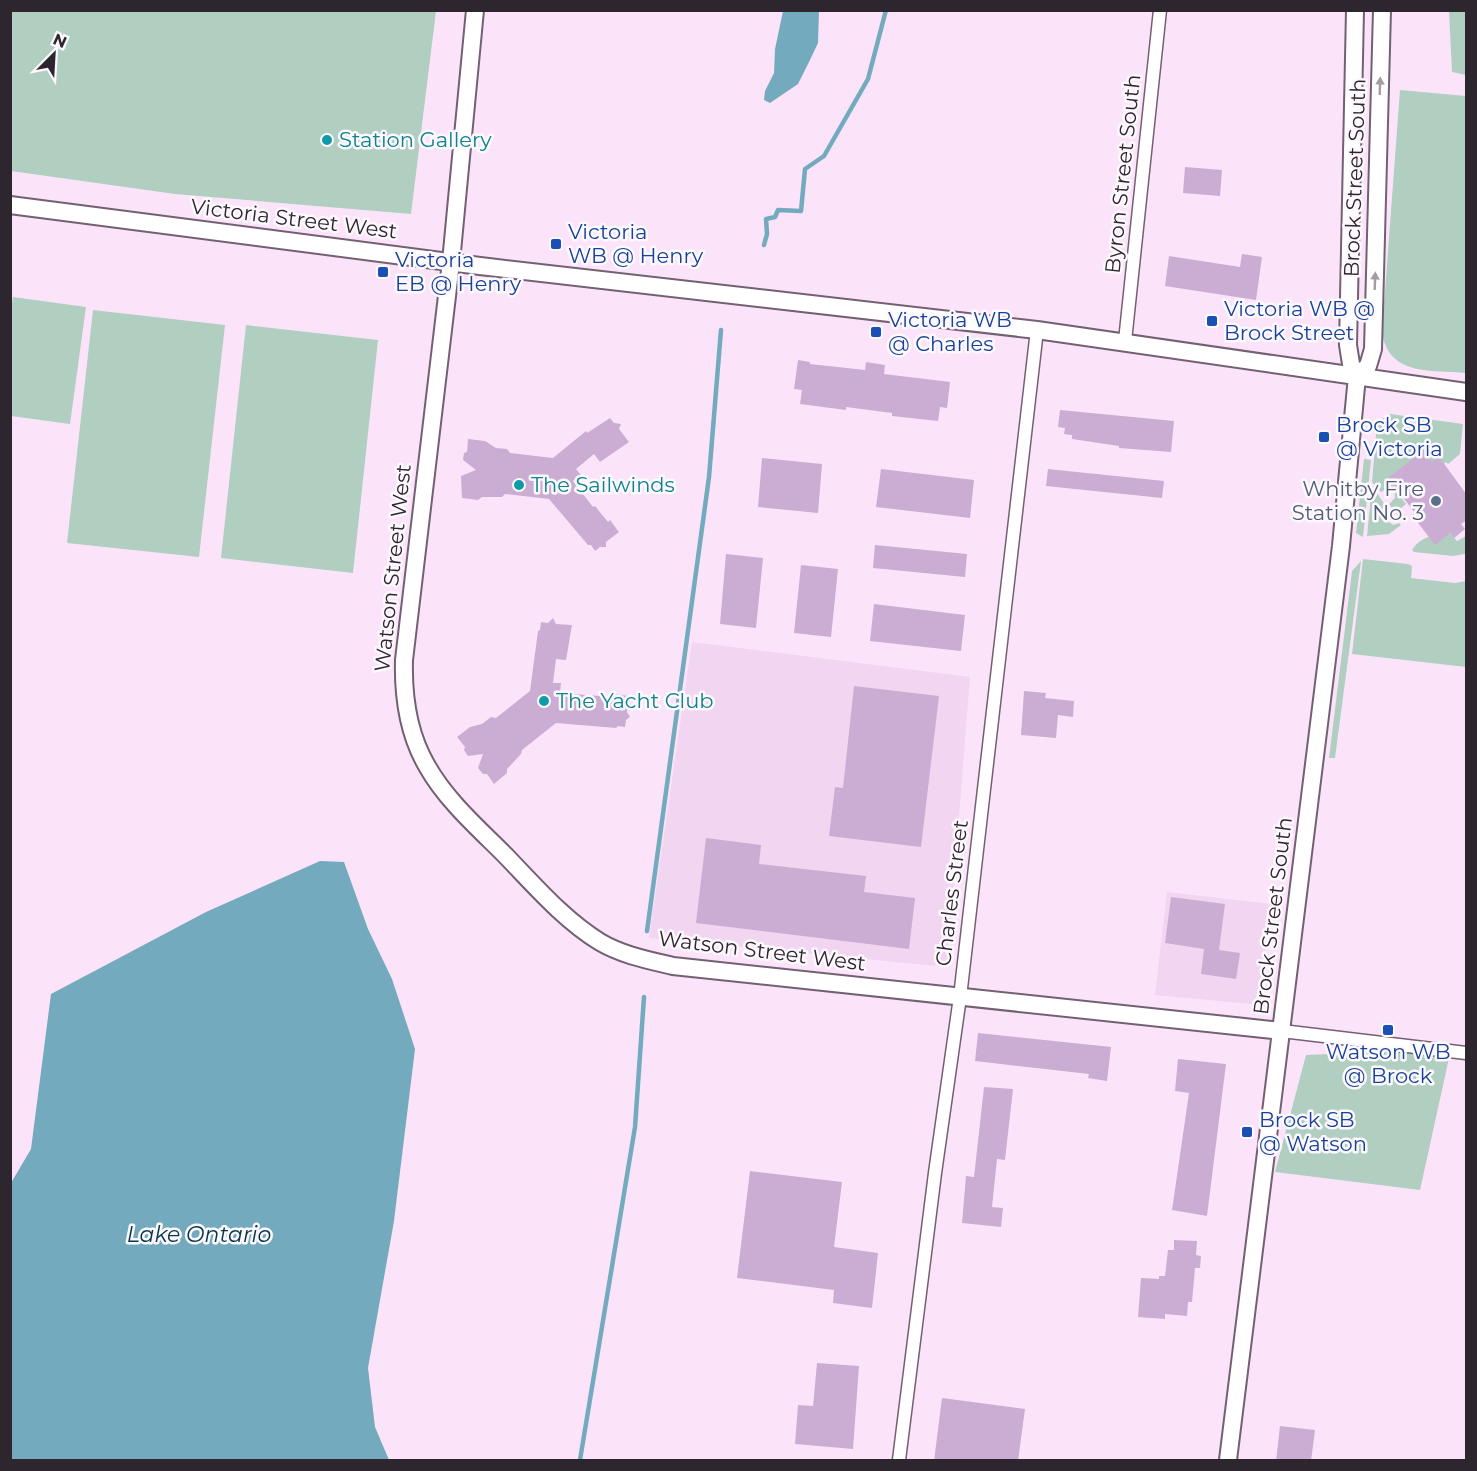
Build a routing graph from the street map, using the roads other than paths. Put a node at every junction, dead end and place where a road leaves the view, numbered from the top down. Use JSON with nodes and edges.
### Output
{"nodes":[{"id":1,"x":475,"y":10,"type":"edge"},
{"id":2,"x":1160,"y":10,"type":"edge"},
{"id":3,"x":1355,"y":10,"type":"edge"},
{"id":4,"x":1382,"y":10,"type":"edge"},
{"id":5,"x":10,"y":205,"type":"edge"},
{"id":6,"x":451,"y":262,"type":"junction"},
{"id":7,"x":1037,"y":330,"type":"junction"},
{"id":8,"x":1125,"y":341,"type":"junction"},
{"id":9,"x":1357,"y":376,"type":"junction"},
{"id":10,"x":1467,"y":392,"type":"edge"},
{"id":11,"x":960,"y":997,"type":"junction"},
{"id":12,"x":1282,"y":1031,"type":"junction"},
{"id":13,"x":1467,"y":1053,"type":"edge"},
{"id":14,"x":899,"y":1461,"type":"edge"},
{"id":15,"x":1228,"y":1461,"type":"edge"}],
"edges":[{"from":1,"to":6,"type":"main road","name":"Watson Street West"},
{"from":2,"to":8,"type":"street","name":"Byron Street South"},
{"from":3,"to":9,"type":"main road","name":"Brock Street South"},
{"from":9,"to":4,"type":"main road","name":"Brock Street South","one_way":true},
{"from":5,"to":6,"type":"main road","name":"Victoria Street West"},
{"from":6,"to":7,"type":"main road","name":"Victoria Street West"},
{"from":6,"to":11,"type":"main road","name":"Watson Street West"},
{"from":7,"to":8,"type":"main road","name":"Victoria Street West"},
{"from":7,"to":11,"type":"street","name":"Charles Street"},
{"from":8,"to":9,"type":"main road","name":"Victoria Street West"},
{"from":9,"to":10,"type":"main road","name":"Victoria Street West"},
{"from":9,"to":12,"type":"main road","name":"Brock Street South"},
{"from":11,"to":12,"type":"main road","name":"Watson Street West"},
{"from":11,"to":14,"type":"street","name":"Charles Street"},
{"from":12,"to":13,"type":"street"},
{"from":12,"to":15,"type":"main road","name":"Brock Street South"}]}
